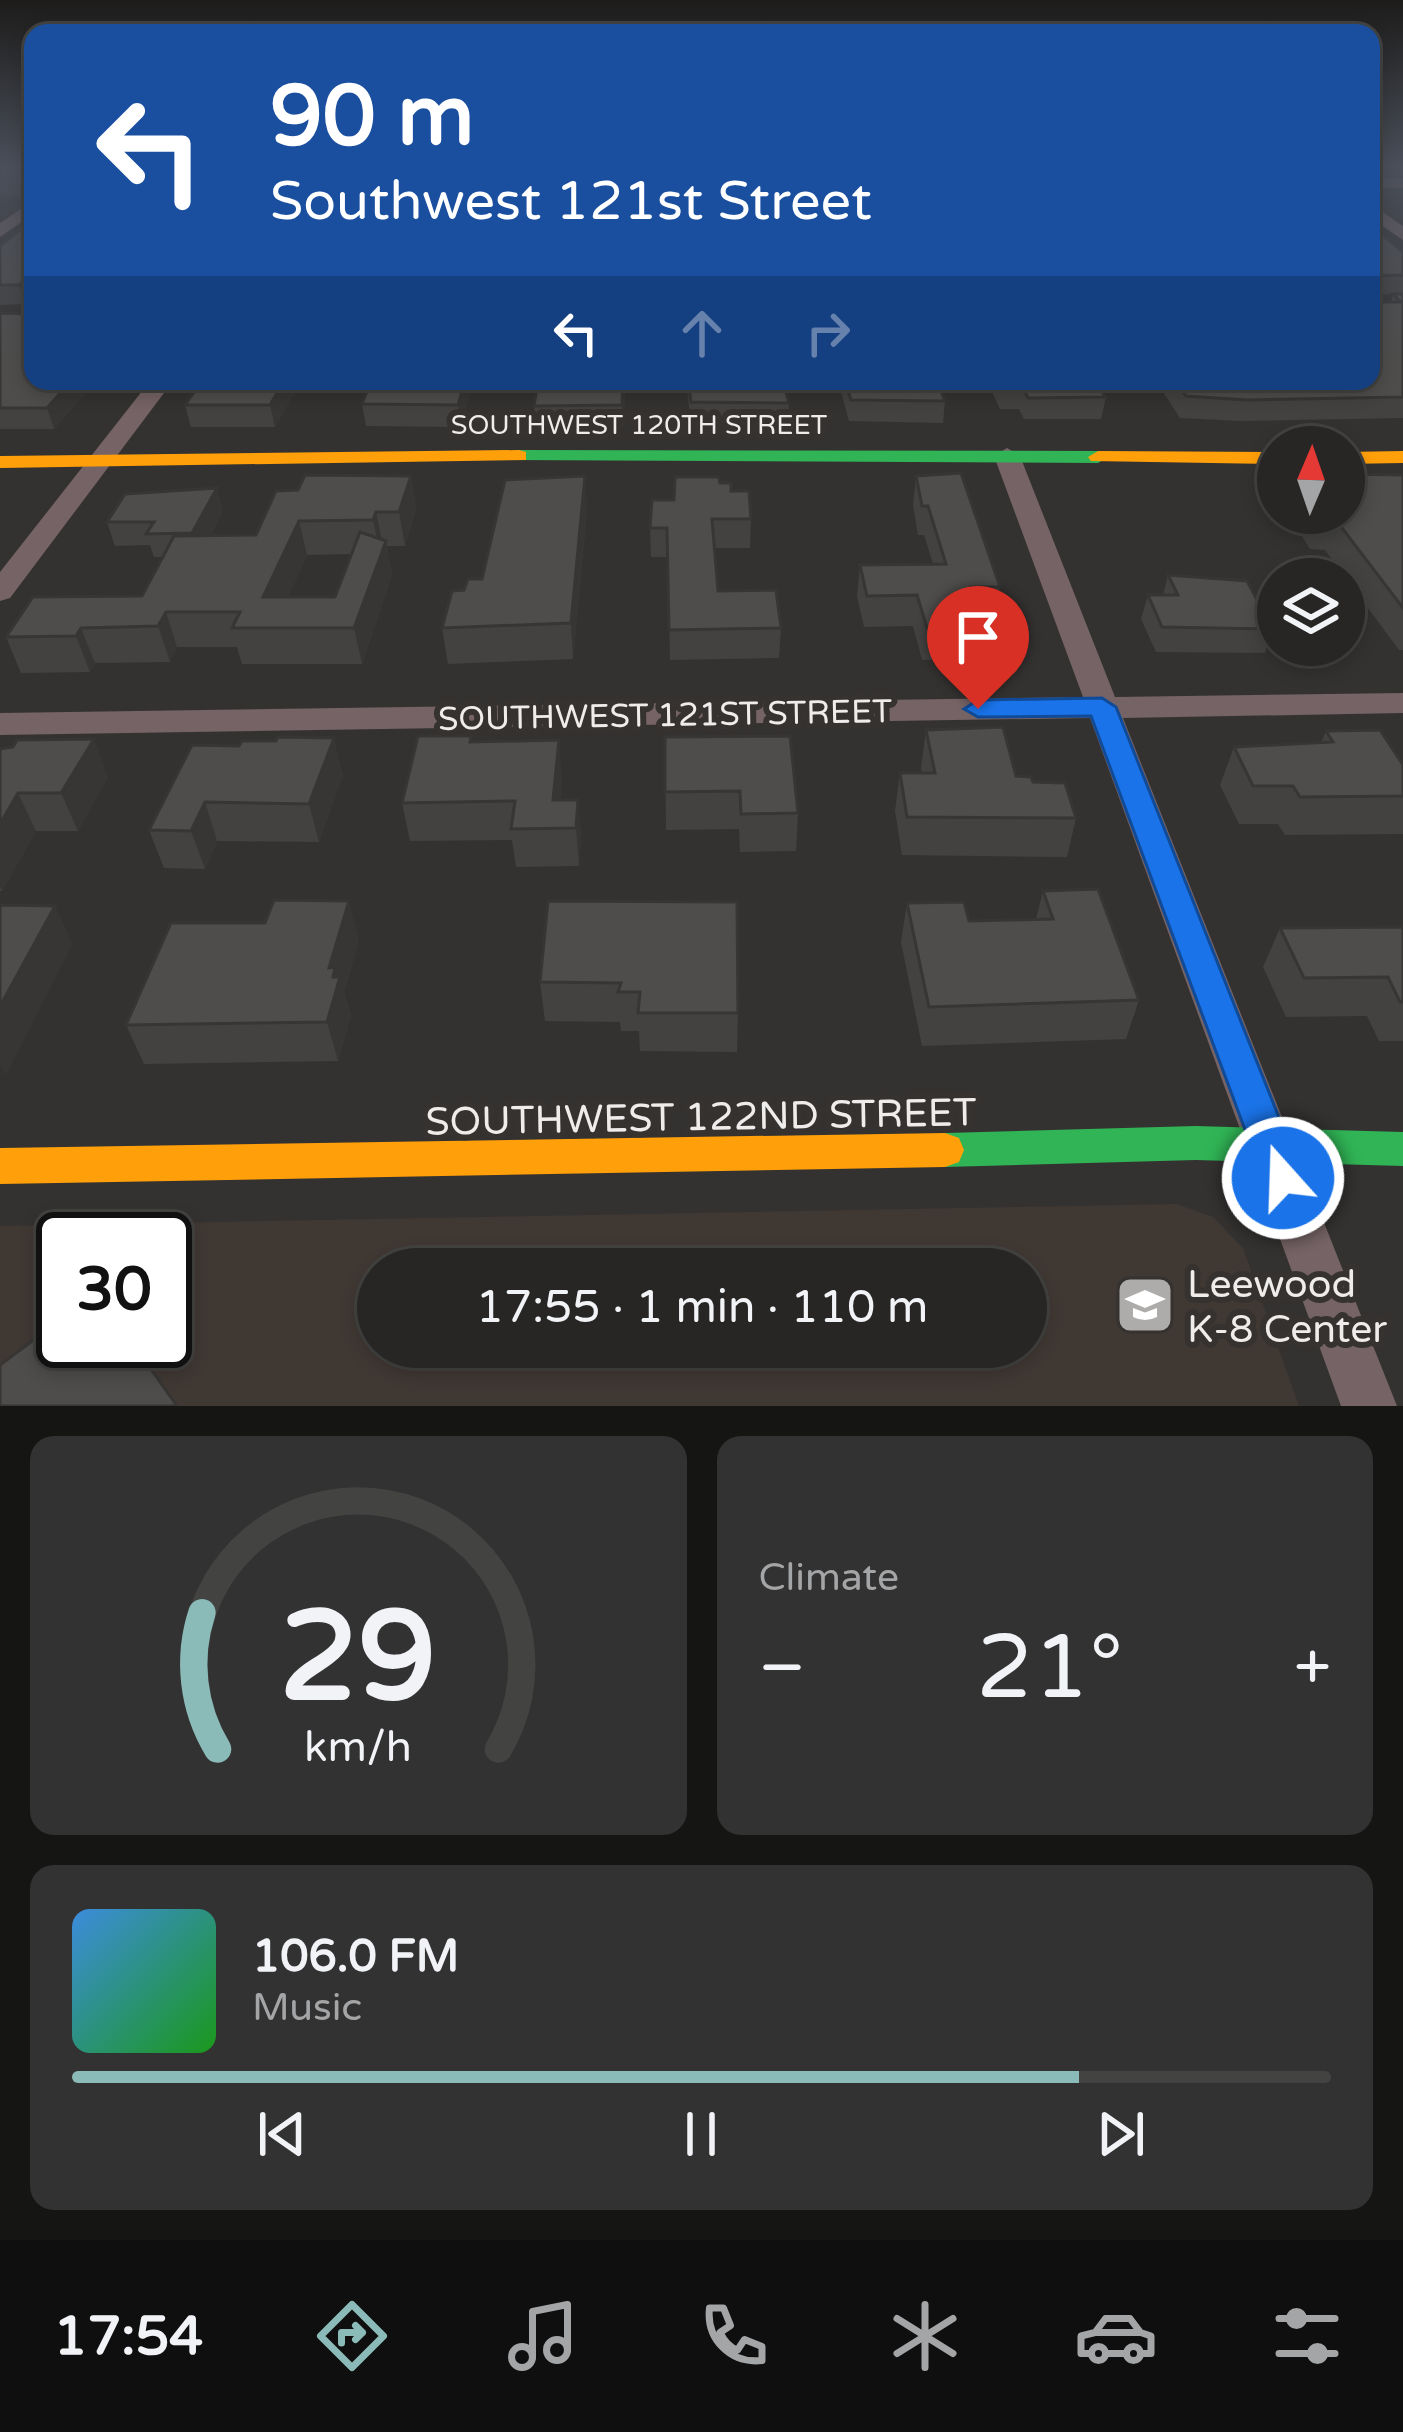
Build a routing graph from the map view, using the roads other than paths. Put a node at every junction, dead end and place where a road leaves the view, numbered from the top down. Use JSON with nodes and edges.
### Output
{"nodes":[{"id":1,"x":155,"y":390,"type":"edge"},
{"id":2,"x":1007,"y":456,"type":"junction"},
{"id":3,"x":1403,"y":457,"type":"edge"},
{"id":4,"x":1257,"y":458,"type":"edge"},
{"id":5,"x":1365,"y":458,"type":"edge"},
{"id":6,"x":102,"y":461,"type":"junction"},
{"id":7,"x":0,"y":462,"type":"edge"},
{"id":8,"x":0,"y":592,"type":"edge"},
{"id":9,"x":1403,"y":703,"type":"edge"},
{"id":10,"x":1102,"y":707,"type":"junction"},
{"id":11,"x":0,"y":724,"type":"edge"},
{"id":12,"x":1273,"y":1147,"type":"junction"},
{"id":13,"x":1403,"y":1149,"type":"edge"},
{"id":14,"x":0,"y":1166,"type":"edge"},
{"id":15,"x":1370,"y":1406,"type":"edge"}],
"edges":[{"from":1,"to":6,"type":"street"},
{"from":2,"to":4,"type":"street","name":"SOUTHWEST 120TH STREET"},
{"from":2,"to":6,"type":"street","name":"SOUTHWEST 120TH STREET"},
{"from":2,"to":10,"type":"street"},
{"from":3,"to":5,"type":"street"},
{"from":6,"to":7,"type":"street","name":"SOUTHWEST 120TH STREET"},
{"from":6,"to":8,"type":"street"},
{"from":9,"to":10,"type":"street","name":"SOUTHWEST 121ST STREET"},
{"from":10,"to":11,"type":"street","name":"SOUTHWEST 121ST STREET"},
{"from":10,"to":12,"type":"street"},
{"from":12,"to":13,"type":"street","name":"SOUTHWEST 122ND STREET"},
{"from":12,"to":14,"type":"street","name":"SOUTHWEST 122ND STREET"},
{"from":12,"to":15,"type":"street"}]}
